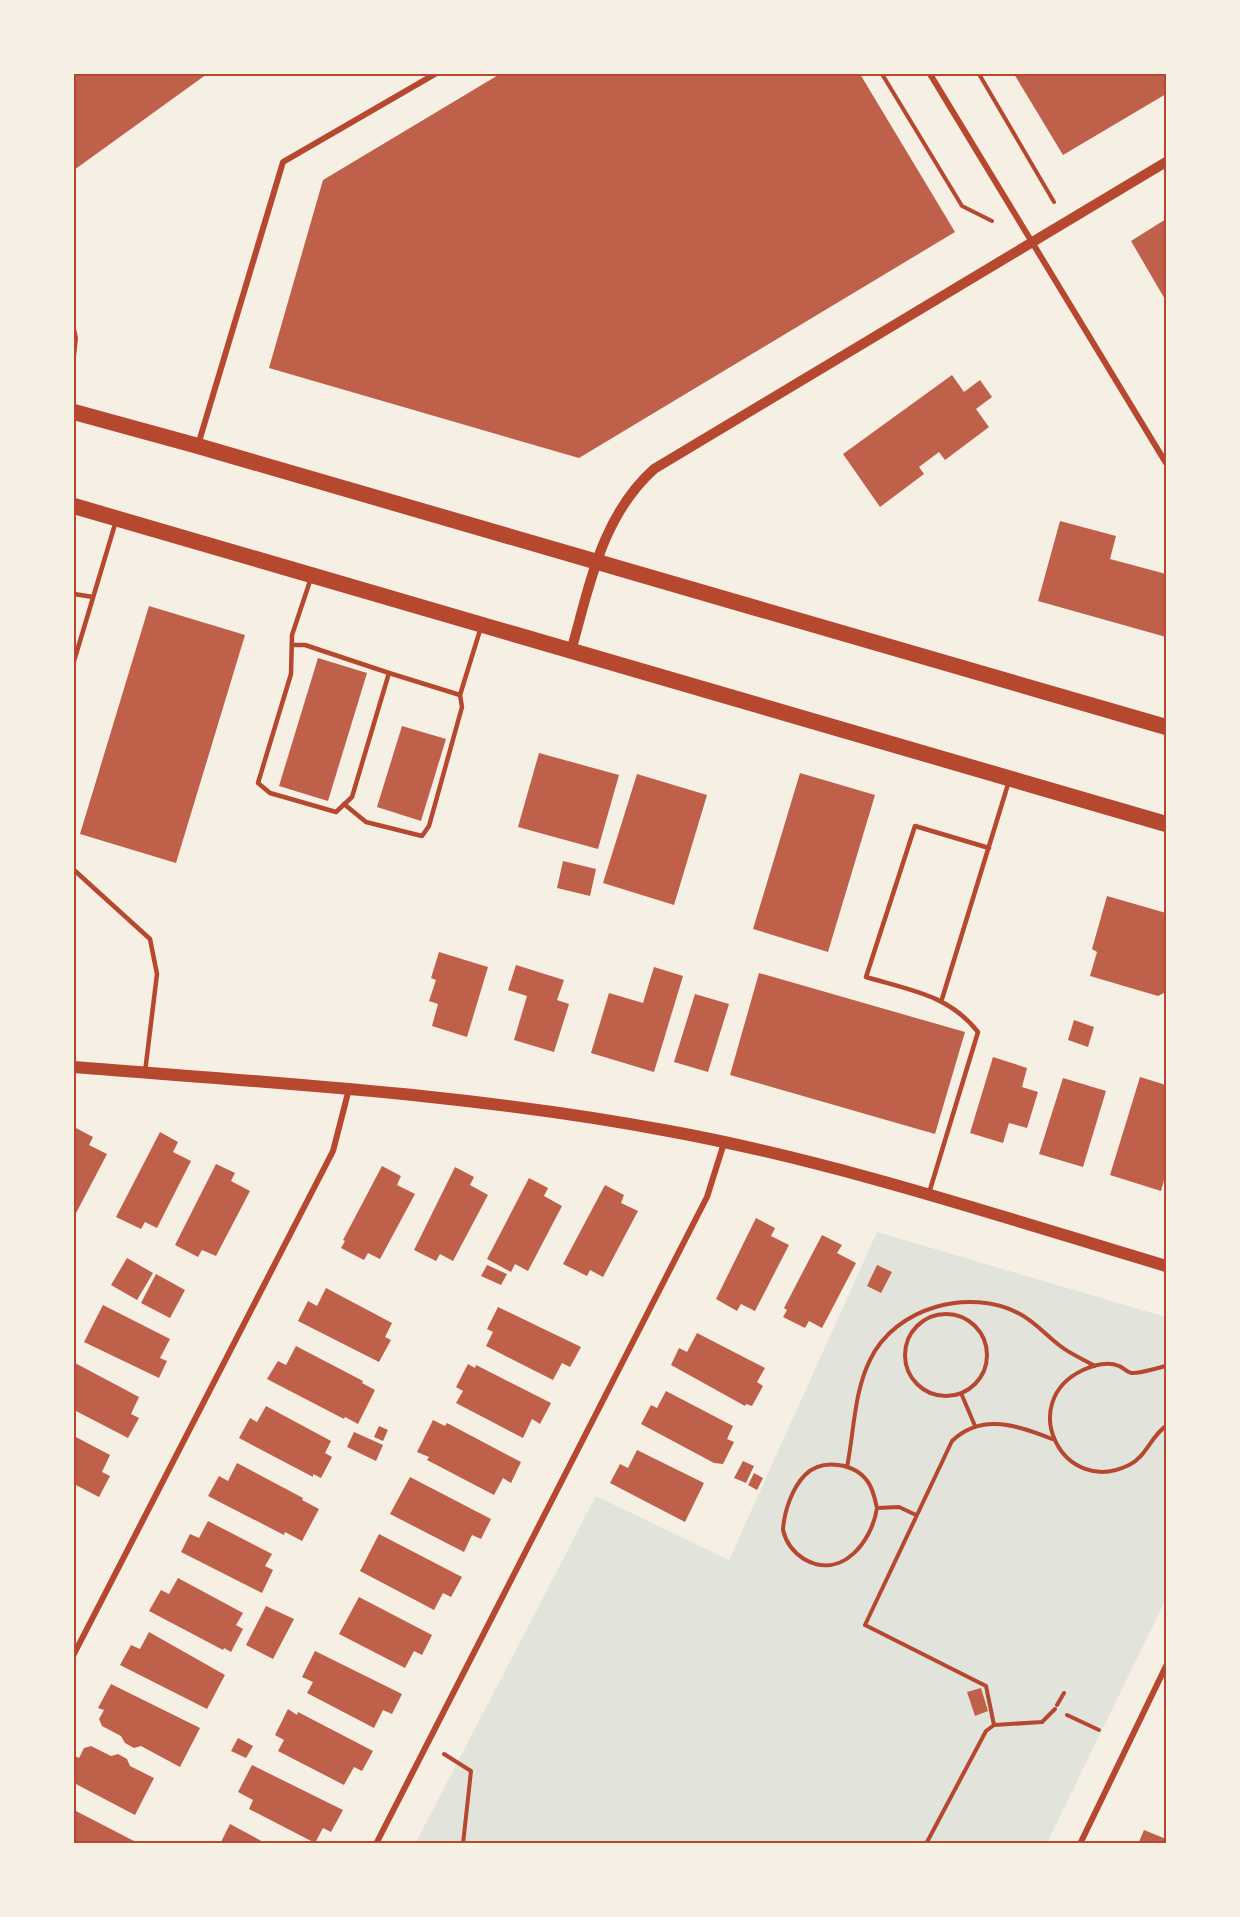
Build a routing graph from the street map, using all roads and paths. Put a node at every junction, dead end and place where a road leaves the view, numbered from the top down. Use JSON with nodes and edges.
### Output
{"nodes":[{"id":1,"x":435,"y":74,"type":"edge"},
{"id":2,"x":882,"y":74,"type":"edge"},
{"id":3,"x":930,"y":74,"type":"edge"},
{"id":4,"x":979,"y":74,"type":"edge"},
{"id":5,"x":1167,"y":162,"type":"edge"},
{"id":6,"x":1066,"y":223,"type":"junction"},
{"id":7,"x":1033,"y":242,"type":"junction"},
{"id":8,"x":74,"y":329,"type":"edge"},
{"id":9,"x":74,"y":357,"type":"edge"},
{"id":10,"x":74,"y":412,"type":"edge"},
{"id":11,"x":198,"y":446,"type":"junction"},
{"id":12,"x":1167,"y":464,"type":"edge"},
{"id":13,"x":74,"y":506,"type":"edge"},
{"id":14,"x":117,"y":519,"type":"junction"},
{"id":15,"x":596,"y":563,"type":"junction"},
{"id":16,"x":312,"y":575,"type":"junction"},
{"id":17,"x":74,"y":594,"type":"edge"},
{"id":18,"x":93,"y":597,"type":"junction"},
{"id":19,"x":481,"y":625,"type":"junction"},
{"id":20,"x":292,"y":645,"type":"junction"},
{"id":21,"x":571,"y":651,"type":"junction"},
{"id":22,"x":74,"y":661,"type":"edge"},
{"id":23,"x":389,"y":673,"type":"junction"},
{"id":24,"x":460,"y":695,"type":"junction"},
{"id":25,"x":1167,"y":727,"type":"edge"},
{"id":26,"x":1010,"y":779,"type":"junction"},
{"id":27,"x":344,"y":804,"type":"junction"},
{"id":28,"x":1167,"y":824,"type":"edge"},
{"id":29,"x":989,"y":848,"type":"junction"},
{"id":30,"x":74,"y":870,"type":"edge"},
{"id":31,"x":942,"y":999,"type":"junction"},
{"id":32,"x":74,"y":1067,"type":"edge"},
{"id":33,"x":145,"y":1073,"type":"junction"},
{"id":34,"x":349,"y":1089,"type":"junction"},
{"id":35,"x":724,"y":1143,"type":"junction"},
{"id":36,"x":928,"y":1196,"type":"junction"},
{"id":37,"x":1167,"y":1266,"type":"edge"},
{"id":38,"x":928,"y":1310,"type":"junction"},
{"id":39,"x":931,"y":1316,"type":"junction"},
{"id":40,"x":1095,"y":1365,"type":"junction"},
{"id":41,"x":1167,"y":1366,"type":"edge"},
{"id":42,"x":961,"y":1393,"type":"junction"},
{"id":43,"x":975,"y":1426,"type":"junction"},
{"id":44,"x":1167,"y":1426,"type":"edge"},
{"id":45,"x":1052,"y":1439,"type":"junction"},
{"id":46,"x":847,"y":1467,"type":"junction"},
{"id":47,"x":877,"y":1508,"type":"junction"},
{"id":48,"x":916,"y":1515,"type":"junction"},
{"id":49,"x":74,"y":1654,"type":"edge"},
{"id":50,"x":1167,"y":1666,"type":"edge"},
{"id":51,"x":1064,"y":1693,"type":"dead end"},
{"id":52,"x":1067,"y":1715,"type":"dead end"},
{"id":53,"x":994,"y":1725,"type":"junction"},
{"id":54,"x":1099,"y":1730,"type":"dead end"},
{"id":55,"x":427,"y":1743,"type":"junction"},
{"id":56,"x":376,"y":1844,"type":"edge"},
{"id":57,"x":463,"y":1844,"type":"edge"},
{"id":58,"x":926,"y":1844,"type":"edge"},
{"id":59,"x":1080,"y":1844,"type":"edge"}],
"edges":[{"from":1,"to":11,"type":"street"},
{"from":2,"to":7,"type":"path"},
{"from":3,"to":7,"type":"street"},
{"from":4,"to":6,"type":"path"},
{"from":5,"to":6,"type":"street"},
{"from":6,"to":7,"type":"street"},
{"from":7,"to":12,"type":"street"},
{"from":7,"to":15,"type":"street"},
{"from":8,"to":9,"type":"path"},
{"from":10,"to":11,"type":"highway"},
{"from":11,"to":15,"type":"highway"},
{"from":13,"to":14,"type":"highway"},
{"from":14,"to":16,"type":"highway"},
{"from":14,"to":18,"type":"lane"},
{"from":15,"to":21,"type":"street"},
{"from":15,"to":25,"type":"highway"},
{"from":16,"to":19,"type":"highway"},
{"from":16,"to":20,"type":"lane"},
{"from":17,"to":18,"type":"lane"},
{"from":18,"to":22,"type":"lane"},
{"from":19,"to":21,"type":"highway"},
{"from":19,"to":24,"type":"lane"},
{"from":20,"to":23,"type":"lane"},
{"from":20,"to":27,"type":"lane"},
{"from":21,"to":26,"type":"highway"},
{"from":23,"to":24,"type":"lane"},
{"from":23,"to":27,"type":"lane"},
{"from":24,"to":27,"type":"lane"},
{"from":26,"to":28,"type":"highway"},
{"from":26,"to":29,"type":"lane"},
{"from":29,"to":31,"type":"lane"},
{"from":29,"to":31,"type":"lane"},
{"from":30,"to":33,"type":"lane"},
{"from":31,"to":36,"type":"lane"},
{"from":32,"to":33,"type":"main road"},
{"from":33,"to":34,"type":"main road"},
{"from":34,"to":35,"type":"main road"},
{"from":34,"to":49,"type":"street"},
{"from":35,"to":36,"type":"main road"},
{"from":35,"to":55,"type":"street"},
{"from":36,"to":37,"type":"main road"},
{"from":38,"to":39,"type":"path"},
{"from":38,"to":40,"type":"path"},
{"from":38,"to":46,"type":"path"},
{"from":39,"to":42,"type":"path"},
{"from":39,"to":42,"type":"path"},
{"from":40,"to":41,"type":"path"},
{"from":40,"to":45,"type":"path"},
{"from":42,"to":43,"type":"path"},
{"from":43,"to":45,"type":"path"},
{"from":43,"to":48,"type":"path"},
{"from":44,"to":45,"type":"path"},
{"from":46,"to":47,"type":"path"},
{"from":46,"to":47,"type":"path"},
{"from":47,"to":48,"type":"path"},
{"from":48,"to":53,"type":"path"},
{"from":50,"to":59,"type":"street"},
{"from":51,"to":53,"type":"path"},
{"from":52,"to":54,"type":"path"},
{"from":53,"to":58,"type":"path"},
{"from":55,"to":56,"type":"street"},
{"from":55,"to":57,"type":"path"}]}
